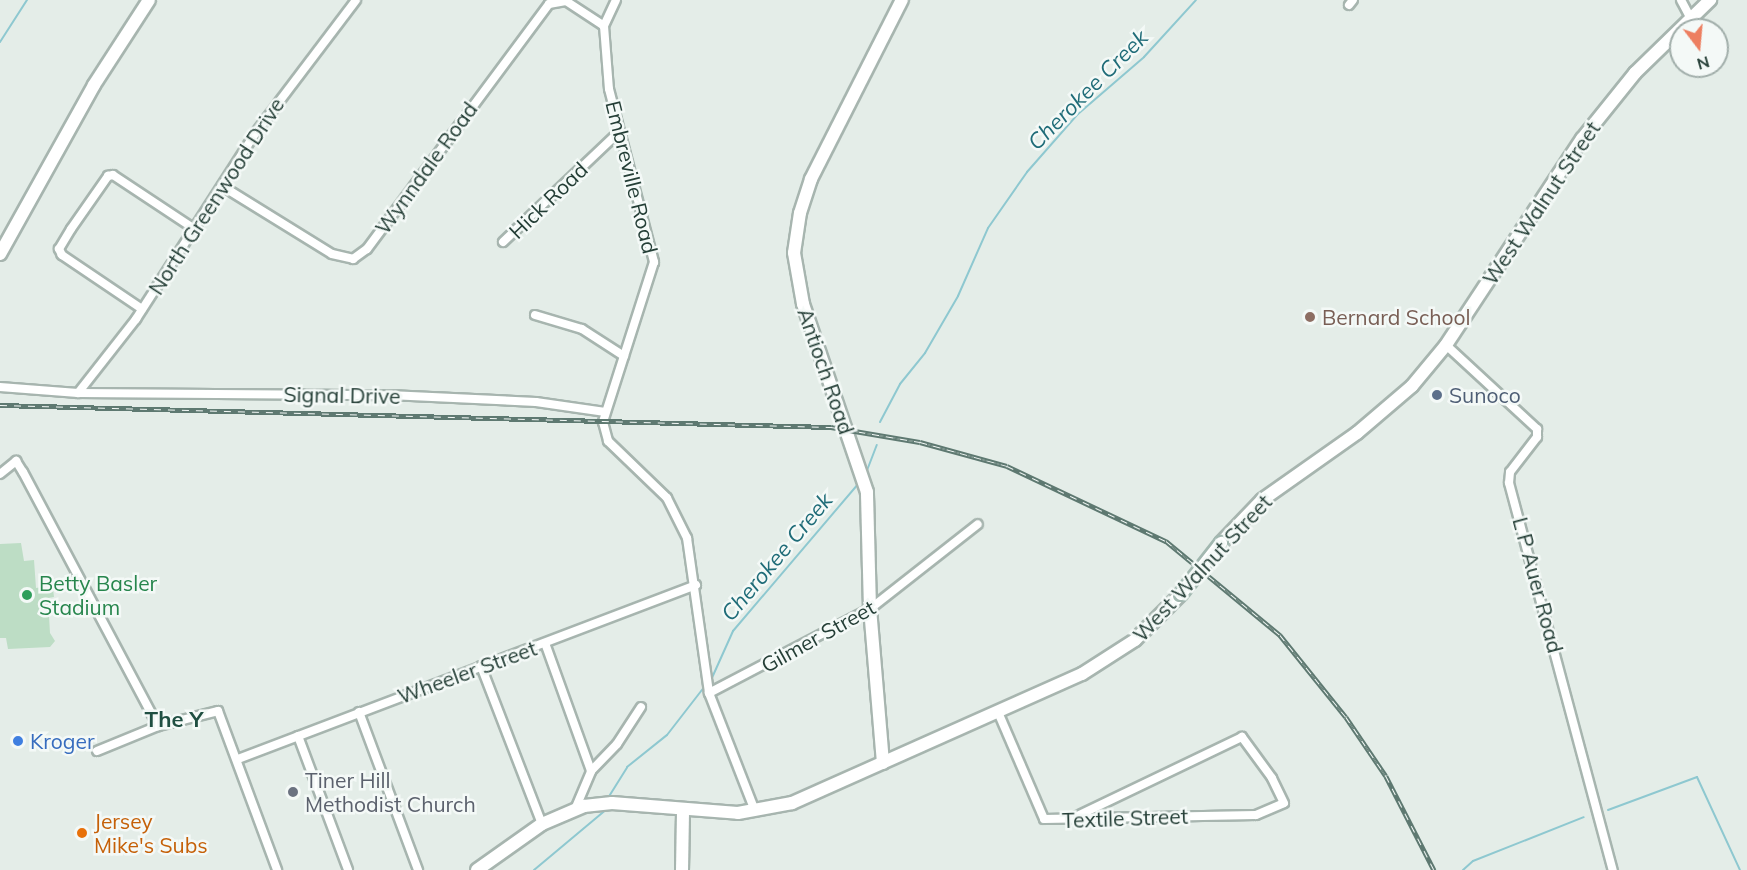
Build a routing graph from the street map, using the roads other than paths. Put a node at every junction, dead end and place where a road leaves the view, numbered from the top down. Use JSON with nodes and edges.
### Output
{"nodes":[{"id":1,"x":149,"y":0,"type":"edge"},
{"id":2,"x":356,"y":0,"type":"edge"},
{"id":3,"x":616,"y":0,"type":"edge"},
{"id":4,"x":901,"y":0,"type":"edge"},
{"id":5,"x":1681,"y":0,"type":"edge"},
{"id":6,"x":1710,"y":0,"type":"edge"},
{"id":7,"x":1690,"y":17,"type":"junction"},
{"id":8,"x":604,"y":26,"type":"junction"},
{"id":9,"x":619,"y":132,"type":"junction"},
{"id":10,"x":222,"y":186,"type":"junction"},
{"id":11,"x":193,"y":228,"type":"junction"},
{"id":12,"x":503,"y":242,"type":"dead end"},
{"id":13,"x":0,"y":254,"type":"edge"},
{"id":14,"x":142,"y":309,"type":"junction"},
{"id":15,"x":535,"y":315,"type":"dead end"},
{"id":16,"x":1446,"y":345,"type":"junction"},
{"id":17,"x":624,"y":356,"type":"junction"},
{"id":18,"x":0,"y":387,"type":"edge"},
{"id":19,"x":78,"y":393,"type":"junction"},
{"id":20,"x":605,"y":412,"type":"junction"},
{"id":21,"x":0,"y":474,"type":"edge"},
{"id":22,"x":978,"y":524,"type":"dead end"},
{"id":23,"x":696,"y":585,"type":"junction"},
{"id":24,"x":870,"y":609,"type":"junction"},
{"id":25,"x":546,"y":643,"type":"junction"},
{"id":26,"x":481,"y":666,"type":"junction"},
{"id":27,"x":708,"y":687,"type":"junction"},
{"id":28,"x":641,"y":707,"type":"dead end"},
{"id":29,"x":359,"y":712,"type":"junction"},
{"id":30,"x":998,"y":712,"type":"junction"},
{"id":31,"x":158,"y":726,"type":"junction"},
{"id":32,"x":298,"y":736,"type":"junction"},
{"id":33,"x":97,"y":751,"type":"dead end"},
{"id":34,"x":238,"y":759,"type":"junction"},
{"id":35,"x":883,"y":762,"type":"junction"},
{"id":36,"x":591,"y":771,"type":"junction"},
{"id":37,"x":576,"y":807,"type":"junction"},
{"id":38,"x":682,"y":810,"type":"junction"},
{"id":39,"x":756,"y":811,"type":"junction"},
{"id":40,"x":1073,"y":818,"type":"junction"},
{"id":41,"x":542,"y":824,"type":"junction"},
{"id":42,"x":277,"y":870,"type":"edge"},
{"id":43,"x":348,"y":870,"type":"edge"},
{"id":44,"x":418,"y":870,"type":"edge"},
{"id":45,"x":477,"y":870,"type":"edge"},
{"id":46,"x":682,"y":870,"type":"edge"},
{"id":47,"x":1612,"y":870,"type":"edge"}],
"edges":[{"from":1,"to":13,"type":"main road"},
{"from":2,"to":10,"type":"street","name":"North Greenwood Drive"},
{"from":3,"to":8,"type":"street","name":"Embreville Road"},
{"from":4,"to":24,"type":"main road","name":"Antioch Road"},
{"from":5,"to":7,"type":"street"},
{"from":6,"to":7,"type":"main road","name":"West Walnut Street"},
{"from":7,"to":16,"type":"main road","name":"West Walnut Street"},
{"from":8,"to":9,"type":"street","name":"Embreville Road"},
{"from":8,"to":10,"type":"street","name":"Wynndale Road"},
{"from":9,"to":12,"type":"street","name":"Hick Road"},
{"from":9,"to":17,"type":"street","name":"Embreville Road"},
{"from":10,"to":11,"type":"street","name":"North Greenwood Drive"},
{"from":11,"to":14,"type":"street","name":"North Greenwood Drive"},
{"from":11,"to":14,"type":"street"},
{"from":14,"to":19,"type":"street","name":"North Greenwood Drive"},
{"from":15,"to":17,"type":"street"},
{"from":16,"to":30,"type":"main road","name":"West Walnut Street","bridge":true},
{"from":16,"to":47,"type":"street","name":"L P Auer Road"},
{"from":17,"to":20,"type":"street","name":"Embreville Road"},
{"from":18,"to":19,"type":"street","name":"Signal Drive"},
{"from":19,"to":20,"type":"street","name":"Signal Drive"},
{"from":20,"to":23,"type":"street","name":"Embreville Road"},
{"from":21,"to":31,"type":"street"},
{"from":22,"to":24,"type":"street","name":"Gilmer Street"},
{"from":23,"to":25,"type":"street","name":"Wheeler Street"},
{"from":23,"to":27,"type":"street","name":"Embreville Road"},
{"from":24,"to":27,"type":"street","name":"Gilmer Street"},
{"from":24,"to":35,"type":"main road","name":"Antioch Road"},
{"from":25,"to":26,"type":"street","name":"Wheeler Street"},
{"from":25,"to":36,"type":"street"},
{"from":26,"to":29,"type":"street","name":"Wheeler Street"},
{"from":26,"to":41,"type":"street"},
{"from":27,"to":39,"type":"street","name":"Embreville Road"},
{"from":28,"to":36,"type":"street"},
{"from":29,"to":32,"type":"street","name":"Wheeler Street"},
{"from":29,"to":44,"type":"street"},
{"from":30,"to":35,"type":"main road","name":"West Walnut Street"},
{"from":30,"to":40,"type":"street","name":"Textile Street"},
{"from":31,"to":33,"type":"street"},
{"from":31,"to":34,"type":"street"},
{"from":32,"to":34,"type":"street","name":"Wheeler Street"},
{"from":32,"to":43,"type":"street"},
{"from":34,"to":42,"type":"street"},
{"from":35,"to":39,"type":"main road","name":"West Walnut Street"},
{"from":36,"to":37,"type":"street"},
{"from":37,"to":38,"type":"main road","name":"West Walnut Street"},
{"from":37,"to":41,"type":"main road","name":"West Walnut Street"},
{"from":38,"to":39,"type":"main road","name":"West Walnut Street"},
{"from":38,"to":46,"type":"main road"},
{"from":40,"to":40,"type":"street","name":"Textile Street"},
{"from":41,"to":45,"type":"main road","name":"West Walnut Street"}]}
